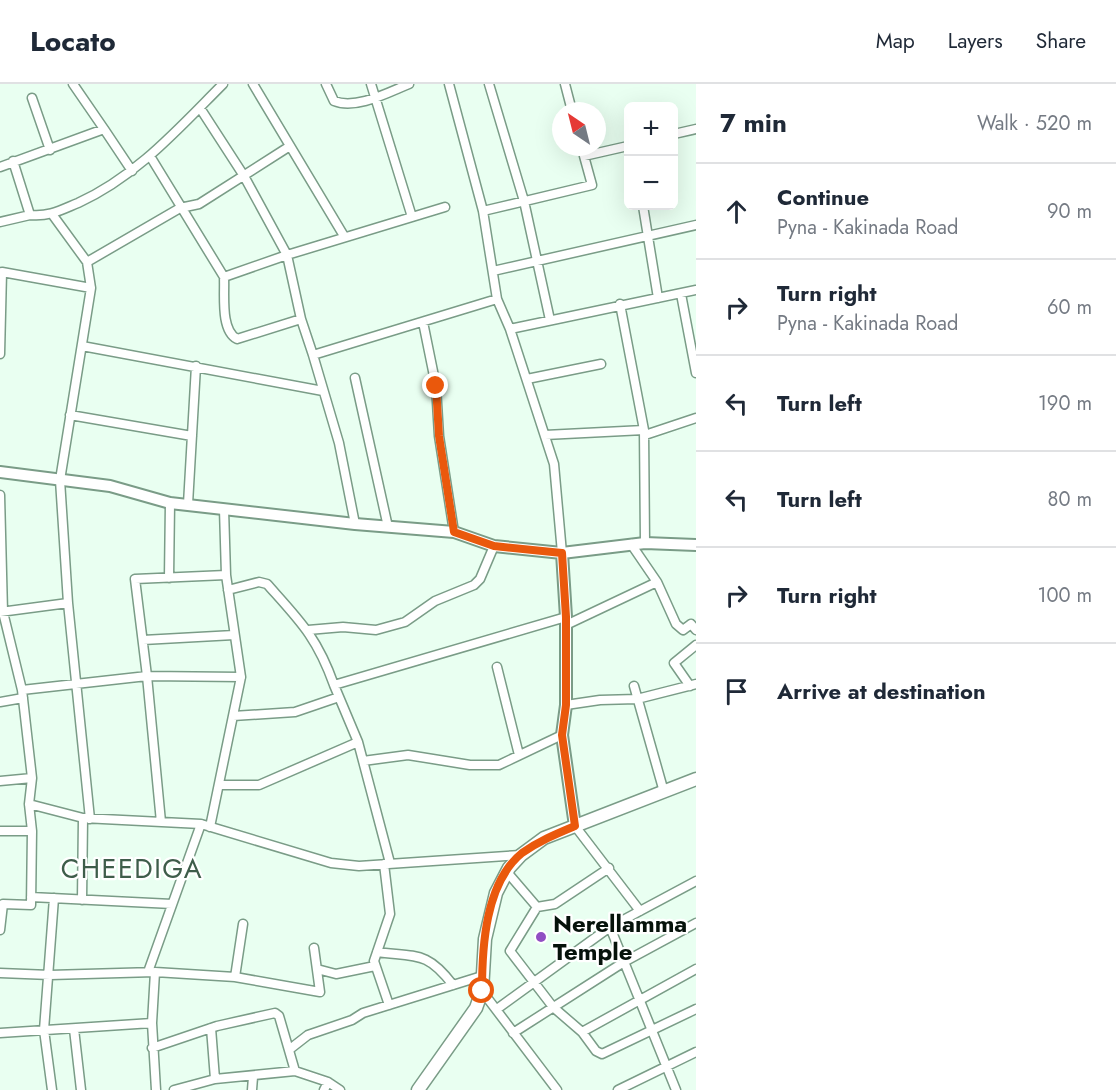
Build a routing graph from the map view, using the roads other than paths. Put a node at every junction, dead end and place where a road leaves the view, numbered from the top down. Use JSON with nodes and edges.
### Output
{"nodes":[{"id":1,"x":73,"y":84,"type":"edge"},
{"id":2,"x":223,"y":84,"type":"edge"},
{"id":3,"x":253,"y":84,"type":"edge"},
{"id":4,"x":326,"y":84,"type":"edge"},
{"id":5,"x":371,"y":84,"type":"edge"},
{"id":6,"x":409,"y":84,"type":"edge"},
{"id":7,"x":449,"y":84,"type":"edge"},
{"id":8,"x":489,"y":84,"type":"edge"},
{"id":9,"x":565,"y":84,"type":"edge"},
{"id":10,"x":375,"y":97,"type":"junction"},
{"id":11,"x":32,"y":98,"type":"dead end"},
{"id":12,"x":570,"y":102,"type":"edge"},
{"id":13,"x":200,"y":108,"type":"junction"},
{"id":14,"x":104,"y":129,"type":"junction"},
{"id":15,"x":696,"y":129,"type":"edge"},
{"id":16,"x":678,"y":134,"type":"edge"},
{"id":17,"x":290,"y":146,"type":"junction"},
{"id":18,"x":624,"y":147,"type":"edge"},
{"id":19,"x":50,"y":150,"type":"junction"},
{"id":20,"x":606,"y":151,"type":"edge"},
{"id":21,"x":150,"y":156,"type":"junction"},
{"id":22,"x":584,"y":156,"type":"edge"},
{"id":23,"x":13,"y":161,"type":"junction"},
{"id":24,"x":0,"y":167,"type":"edge"},
{"id":25,"x":132,"y":171,"type":"junction"},
{"id":26,"x":244,"y":176,"type":"junction"},
{"id":27,"x":524,"y":201,"type":"junction"},
{"id":28,"x":445,"y":207,"type":"dead end"},
{"id":29,"x":180,"y":208,"type":"junction"},
{"id":30,"x":483,"y":210,"type":"junction"},
{"id":31,"x":644,"y":210,"type":"edge"},
{"id":32,"x":30,"y":214,"type":"junction"},
{"id":33,"x":52,"y":214,"type":"junction"},
{"id":34,"x":412,"y":217,"type":"junction"},
{"id":35,"x":0,"y":222,"type":"edge"},
{"id":36,"x":696,"y":225,"type":"edge"},
{"id":37,"x":345,"y":236,"type":"junction"},
{"id":38,"x":650,"y":237,"type":"junction"},
{"id":39,"x":287,"y":255,"type":"junction"},
{"id":40,"x":87,"y":262,"type":"junction"},
{"id":41,"x":535,"y":262,"type":"junction"},
{"id":42,"x":493,"y":272,"type":"junction"},
{"id":43,"x":1,"y":275,"type":"edge"},
{"id":44,"x":224,"y":277,"type":"junction"},
{"id":45,"x":91,"y":288,"type":"junction"},
{"id":46,"x":696,"y":290,"type":"edge"},
{"id":47,"x":681,"y":294,"type":"junction"},
{"id":48,"x":658,"y":298,"type":"junction"},
{"id":49,"x":497,"y":299,"type":"junction"},
{"id":50,"x":621,"y":304,"type":"junction"},
{"id":51,"x":301,"y":319,"type":"junction"},
{"id":52,"x":550,"y":320,"type":"junction"},
{"id":53,"x":423,"y":322,"type":"junction"},
{"id":54,"x":510,"y":329,"type":"junction"},
{"id":55,"x":82,"y":346,"type":"junction"},
{"id":56,"x":0,"y":354,"type":"edge"},
{"id":57,"x":313,"y":355,"type":"junction"},
{"id":58,"x":601,"y":364,"type":"dead end"},
{"id":59,"x":196,"y":366,"type":"junction"},
{"id":60,"x":696,"y":373,"type":"edge"},
{"id":61,"x":355,"y":378,"type":"dead end"},
{"id":62,"x":526,"y":379,"type":"junction"},
{"id":63,"x":323,"y":391,"type":"junction"},
{"id":64,"x":70,"y":415,"type":"junction"},
{"id":65,"x":696,"y":418,"type":"edge"},
{"id":66,"x":645,"y":432,"type":"junction"},
{"id":67,"x":545,"y":435,"type":"junction"},
{"id":68,"x":192,"y":436,"type":"junction"},
{"id":69,"x":0,"y":472,"type":"edge"},
{"id":70,"x":60,"y":480,"type":"junction"},
{"id":71,"x":0,"y":495,"type":"edge"},
{"id":72,"x":171,"y":503,"type":"junction"},
{"id":73,"x":188,"y":504,"type":"junction"},
{"id":74,"x":224,"y":509,"type":"junction"},
{"id":75,"x":355,"y":524,"type":"junction"},
{"id":76,"x":388,"y":527,"type":"junction"},
{"id":77,"x":454,"y":532,"type":"junction"},
{"id":78,"x":645,"y":543,"type":"junction"},
{"id":79,"x":631,"y":544,"type":"junction"},
{"id":80,"x":696,"y":544,"type":"edge"},
{"id":81,"x":494,"y":546,"type":"junction"},
{"id":82,"x":562,"y":553,"type":"junction"},
{"id":83,"x":226,"y":575,"type":"junction"},
{"id":84,"x":169,"y":578,"type":"junction"},
{"id":85,"x":657,"y":582,"type":"junction"},
{"id":86,"x":2,"y":584,"type":"edge"},
{"id":87,"x":228,"y":590,"type":"junction"},
{"id":88,"x":68,"y":603,"type":"junction"},
{"id":89,"x":2,"y":612,"type":"edge"},
{"id":90,"x":566,"y":621,"type":"junction"},
{"id":91,"x":695,"y":628,"type":"edge"},
{"id":92,"x":308,"y":630,"type":"junction"},
{"id":93,"x":234,"y":635,"type":"junction"},
{"id":94,"x":143,"y":640,"type":"junction"},
{"id":95,"x":696,"y":645,"type":"edge"},
{"id":96,"x":497,"y":667,"type":"dead end"},
{"id":97,"x":147,"y":676,"type":"junction"},
{"id":98,"x":241,"y":677,"type":"junction"},
{"id":99,"x":78,"y":684,"type":"junction"},
{"id":100,"x":334,"y":685,"type":"junction"},
{"id":101,"x":693,"y":685,"type":"edge"},
{"id":102,"x":634,"y":686,"type":"dead end"},
{"id":103,"x":22,"y":694,"type":"junction"},
{"id":104,"x":339,"y":697,"type":"junction"},
{"id":105,"x":637,"y":699,"type":"junction"},
{"id":106,"x":0,"y":702,"type":"edge"},
{"id":107,"x":566,"y":705,"type":"junction"},
{"id":108,"x":233,"y":716,"type":"junction"},
{"id":109,"x":562,"y":735,"type":"junction"},
{"id":110,"x":358,"y":742,"type":"junction"},
{"id":111,"x":519,"y":755,"type":"junction"},
{"id":112,"x":363,"y":761,"type":"junction"},
{"id":113,"x":32,"y":778,"type":"junction"},
{"id":114,"x":696,"y":779,"type":"edge"},
{"id":115,"x":0,"y":781,"type":"edge"},
{"id":116,"x":219,"y":785,"type":"junction"},
{"id":117,"x":664,"y":792,"type":"junction"},
{"id":118,"x":29,"y":804,"type":"junction"},
{"id":119,"x":86,"y":818,"type":"junction"},
{"id":120,"x":160,"y":822,"type":"junction"},
{"id":121,"x":201,"y":824,"type":"junction"},
{"id":122,"x":575,"y":826,"type":"junction"},
{"id":123,"x":210,"y":827,"type":"junction"},
{"id":124,"x":0,"y":831,"type":"edge"},
{"id":125,"x":32,"y":831,"type":"junction"},
{"id":126,"x":521,"y":855,"type":"junction"},
{"id":127,"x":387,"y":864,"type":"junction"},
{"id":128,"x":609,"y":868,"type":"junction"},
{"id":129,"x":507,"y":872,"type":"junction"},
{"id":130,"x":696,"y":881,"type":"edge"},
{"id":131,"x":31,"y":897,"type":"junction"},
{"id":132,"x":54,"y":898,"type":"junction"},
{"id":133,"x":82,"y":900,"type":"junction"},
{"id":134,"x":2,"y":904,"type":"edge"},
{"id":135,"x":172,"y":904,"type":"junction"},
{"id":136,"x":537,"y":907,"type":"junction"},
{"id":137,"x":640,"y":911,"type":"junction"},
{"id":138,"x":696,"y":923,"type":"edge"},
{"id":139,"x":243,"y":924,"type":"dead end"},
{"id":140,"x":610,"y":927,"type":"junction"},
{"id":141,"x":0,"y":930,"type":"edge"},
{"id":142,"x":314,"y":948,"type":"dead end"},
{"id":143,"x":377,"y":952,"type":"junction"},
{"id":144,"x":624,"y":962,"type":"junction"},
{"id":145,"x":375,"y":966,"type":"junction"},
{"id":146,"x":317,"y":969,"type":"junction"},
{"id":147,"x":696,"y":969,"type":"edge"},
{"id":148,"x":151,"y":972,"type":"junction"},
{"id":149,"x":0,"y":973,"type":"edge"},
{"id":150,"x":50,"y":975,"type":"junction"},
{"id":151,"x":482,"y":976,"type":"junction"},
{"id":152,"x":235,"y":977,"type":"junction"},
{"id":153,"x":534,"y":981,"type":"junction"},
{"id":154,"x":453,"y":985,"type":"junction"},
{"id":155,"x":482,"y":991,"type":"junction"},
{"id":156,"x":639,"y":1000,"type":"junction"},
{"id":157,"x":389,"y":1005,"type":"junction"},
{"id":158,"x":553,"y":1008,"type":"junction"},
{"id":159,"x":696,"y":1009,"type":"edge"},
{"id":160,"x":496,"y":1010,"type":"junction"},
{"id":161,"x":152,"y":1023,"type":"junction"},
{"id":162,"x":74,"y":1029,"type":"junction"},
{"id":163,"x":211,"y":1029,"type":"junction"},
{"id":164,"x":44,"y":1030,"type":"junction"},
{"id":165,"x":582,"y":1032,"type":"junction"},
{"id":166,"x":651,"y":1032,"type":"junction"},
{"id":167,"x":0,"y":1033,"type":"edge"},
{"id":168,"x":513,"y":1033,"type":"junction"},
{"id":169,"x":152,"y":1048,"type":"junction"},
{"id":170,"x":290,"y":1048,"type":"junction"},
{"id":171,"x":696,"y":1052,"type":"edge"},
{"id":172,"x":666,"y":1068,"type":"junction"},
{"id":173,"x":295,"y":1071,"type":"junction"},
{"id":174,"x":253,"y":1077,"type":"junction"},
{"id":175,"x":215,"y":1079,"type":"junction"},
{"id":176,"x":326,"y":1086,"type":"edge"},
{"id":177,"x":52,"y":1090,"type":"edge"},
{"id":178,"x":81,"y":1090,"type":"edge"},
{"id":179,"x":156,"y":1090,"type":"edge"},
{"id":180,"x":174,"y":1090,"type":"edge"},
{"id":181,"x":252,"y":1090,"type":"edge"},
{"id":182,"x":340,"y":1090,"type":"edge"},
{"id":183,"x":418,"y":1090,"type":"edge"},
{"id":184,"x":557,"y":1090,"type":"edge"},
{"id":185,"x":618,"y":1090,"type":"edge"},
{"id":186,"x":676,"y":1090,"type":"edge"}],
"edges":[{"from":1,"to":14,"type":"street"},
{"from":2,"to":13,"type":"street"},
{"from":3,"to":17,"type":"street"},
{"from":4,"to":10,"type":"street"},
{"from":5,"to":10,"type":"street"},
{"from":6,"to":10,"type":"street"},
{"from":7,"to":30,"type":"street"},
{"from":8,"to":27,"type":"street"},
{"from":9,"to":12,"type":"street"},
{"from":10,"to":34,"type":"street"},
{"from":11,"to":19,"type":"street"},
{"from":13,"to":21,"type":"street"},
{"from":13,"to":26,"type":"street"},
{"from":14,"to":19,"type":"street"},
{"from":14,"to":25,"type":"street"},
{"from":15,"to":16,"type":"street"},
{"from":17,"to":26,"type":"street"},
{"from":17,"to":37,"type":"street"},
{"from":18,"to":20,"type":"street"},
{"from":19,"to":23,"type":"street"},
{"from":21,"to":25,"type":"street"},
{"from":21,"to":29,"type":"street"},
{"from":22,"to":27,"type":"street"},
{"from":23,"to":24,"type":"street"},
{"from":23,"to":32,"type":"street"},
{"from":25,"to":33,"type":"street"},
{"from":26,"to":29,"type":"street"},
{"from":26,"to":39,"type":"street"},
{"from":27,"to":30,"type":"street"},
{"from":27,"to":41,"type":"street"},
{"from":28,"to":34,"type":"street"},
{"from":29,"to":40,"type":"street"},
{"from":29,"to":44,"type":"street"},
{"from":30,"to":42,"type":"street"},
{"from":31,"to":38,"type":"street"},
{"from":32,"to":33,"type":"street"},
{"from":32,"to":35,"type":"street"},
{"from":33,"to":40,"type":"street"},
{"from":34,"to":37,"type":"street"},
{"from":36,"to":38,"type":"street"},
{"from":37,"to":39,"type":"street"},
{"from":38,"to":41,"type":"street"},
{"from":38,"to":48,"type":"street"},
{"from":39,"to":44,"type":"street"},
{"from":39,"to":51,"type":"street"},
{"from":40,"to":45,"type":"street"},
{"from":41,"to":42,"type":"street"},
{"from":41,"to":52,"type":"street"},
{"from":42,"to":49,"type":"street"},
{"from":43,"to":45,"type":"street"},
{"from":43,"to":56,"type":"street"},
{"from":44,"to":51,"type":"street"},
{"from":45,"to":55,"type":"street"},
{"from":46,"to":47,"type":"street"},
{"from":47,"to":48,"type":"street"},
{"from":47,"to":60,"type":"street"},
{"from":48,"to":50,"type":"street"},
{"from":49,"to":53,"type":"street"},
{"from":49,"to":54,"type":"street"},
{"from":50,"to":52,"type":"street"},
{"from":50,"to":66,"type":"street"},
{"from":51,"to":57,"type":"street"},
{"from":52,"to":54,"type":"street"},
{"from":53,"to":57,"type":"street"},
{"from":53,"to":77,"type":"street"},
{"from":54,"to":62,"type":"street"},
{"from":55,"to":59,"type":"street"},
{"from":55,"to":64,"type":"street"},
{"from":57,"to":63,"type":"street"},
{"from":58,"to":62,"type":"street"},
{"from":59,"to":63,"type":"street"},
{"from":59,"to":68,"type":"street"},
{"from":61,"to":76,"type":"street"},
{"from":62,"to":67,"type":"street"},
{"from":63,"to":75,"type":"street"},
{"from":64,"to":68,"type":"street"},
{"from":64,"to":70,"type":"street"},
{"from":65,"to":66,"type":"street"},
{"from":66,"to":67,"type":"street"},
{"from":66,"to":78,"type":"street"},
{"from":67,"to":82,"type":"street"},
{"from":68,"to":73,"type":"street"},
{"from":69,"to":70,"type":"street"},
{"from":70,"to":72,"type":"street"},
{"from":70,"to":88,"type":"street"},
{"from":71,"to":86,"type":"street"},
{"from":72,"to":73,"type":"street"},
{"from":72,"to":84,"type":"street"},
{"from":73,"to":74,"type":"street"},
{"from":74,"to":75,"type":"street"},
{"from":74,"to":83,"type":"street"},
{"from":75,"to":76,"type":"street"},
{"from":76,"to":77,"type":"street"},
{"from":77,"to":81,"type":"street"},
{"from":78,"to":79,"type":"street"},
{"from":78,"to":80,"type":"street"},
{"from":79,"to":82,"type":"street"},
{"from":79,"to":85,"type":"street"},
{"from":81,"to":82,"type":"street"},
{"from":81,"to":92,"type":"street"},
{"from":82,"to":90,"type":"street"},
{"from":83,"to":84,"type":"street"},
{"from":83,"to":87,"type":"street"},
{"from":84,"to":94,"type":"street"},
{"from":85,"to":90,"type":"street"},
{"from":85,"to":91,"type":"street"},
{"from":86,"to":89,"type":"street"},
{"from":87,"to":92,"type":"street"},
{"from":87,"to":93,"type":"street"},
{"from":88,"to":89,"type":"street"},
{"from":88,"to":99,"type":"street"},
{"from":89,"to":103,"type":"street"},
{"from":90,"to":100,"type":"street"},
{"from":90,"to":107,"type":"street"},
{"from":92,"to":100,"type":"street"},
{"from":93,"to":94,"type":"street"},
{"from":93,"to":98,"type":"street"},
{"from":94,"to":97,"type":"street"},
{"from":95,"to":101,"type":"street"},
{"from":96,"to":111,"type":"street"},
{"from":97,"to":98,"type":"street"},
{"from":97,"to":99,"type":"street"},
{"from":97,"to":120,"type":"street"},
{"from":98,"to":108,"type":"street"},
{"from":99,"to":103,"type":"street"},
{"from":99,"to":119,"type":"street"},
{"from":100,"to":104,"type":"street"},
{"from":101,"to":105,"type":"street"},
{"from":102,"to":105,"type":"street"},
{"from":103,"to":106,"type":"street"},
{"from":103,"to":113,"type":"street"},
{"from":104,"to":108,"type":"street"},
{"from":104,"to":110,"type":"street"},
{"from":105,"to":107,"type":"street"},
{"from":105,"to":117,"type":"street"},
{"from":107,"to":109,"type":"street"},
{"from":108,"to":116,"type":"street"},
{"from":109,"to":111,"type":"street"},
{"from":109,"to":122,"type":"street"},
{"from":110,"to":112,"type":"street"},
{"from":110,"to":116,"type":"street"},
{"from":111,"to":112,"type":"street"},
{"from":112,"to":127,"type":"street"},
{"from":113,"to":115,"type":"street"},
{"from":113,"to":118,"type":"street"},
{"from":114,"to":117,"type":"main road"},
{"from":116,"to":123,"type":"street"},
{"from":117,"to":122,"type":"main road"},
{"from":118,"to":119,"type":"street"},
{"from":118,"to":125,"type":"street"},
{"from":119,"to":120,"type":"street"},
{"from":119,"to":133,"type":"street"},
{"from":120,"to":121,"type":"street"},
{"from":121,"to":123,"type":"street"},
{"from":121,"to":135,"type":"street"},
{"from":122,"to":126,"type":"main road"},
{"from":122,"to":128,"type":"street"},
{"from":123,"to":127,"type":"street"},
{"from":124,"to":125,"type":"street"},
{"from":125,"to":131,"type":"street"},
{"from":126,"to":127,"type":"street"},
{"from":126,"to":129,"type":"main road"},
{"from":127,"to":143,"type":"street"},
{"from":128,"to":136,"type":"street"},
{"from":128,"to":137,"type":"street"},
{"from":129,"to":136,"type":"street"},
{"from":129,"to":151,"type":"main road"},
{"from":130,"to":137,"type":"street"},
{"from":131,"to":132,"type":"street"},
{"from":131,"to":134,"type":"street"},
{"from":132,"to":133,"type":"street"},
{"from":132,"to":150,"type":"street"},
{"from":133,"to":135,"type":"street"},
{"from":134,"to":141,"type":"street"},
{"from":135,"to":148,"type":"street"},
{"from":136,"to":153,"type":"street"},
{"from":137,"to":140,"type":"street"},
{"from":138,"to":144,"type":"street"},
{"from":139,"to":152,"type":"street"},
{"from":140,"to":144,"type":"street"},
{"from":140,"to":153,"type":"street"},
{"from":142,"to":146,"type":"street"},
{"from":143,"to":145,"type":"street"},
{"from":143,"to":154,"type":"street"},
{"from":144,"to":156,"type":"street"},
{"from":144,"to":158,"type":"street"},
{"from":145,"to":146,"type":"street"},
{"from":145,"to":157,"type":"street"},
{"from":146,"to":152,"type":"street"},
{"from":147,"to":156,"type":"street"},
{"from":148,"to":150,"type":"street"},
{"from":148,"to":152,"type":"street"},
{"from":148,"to":161,"type":"street"},
{"from":149,"to":150,"type":"street"},
{"from":150,"to":164,"type":"street"},
{"from":151,"to":154,"type":"street"},
{"from":151,"to":155,"type":"main road"},
{"from":153,"to":158,"type":"street"},
{"from":153,"to":160,"type":"street"},
{"from":154,"to":157,"type":"street"},
{"from":155,"to":160,"type":"street"},
{"from":155,"to":183,"type":"main road"},
{"from":156,"to":165,"type":"street"},
{"from":156,"to":166,"type":"street"},
{"from":157,"to":170,"type":"street"},
{"from":158,"to":165,"type":"street"},
{"from":158,"to":168,"type":"street"},
{"from":159,"to":166,"type":"street"},
{"from":160,"to":168,"type":"street"},
{"from":161,"to":162,"type":"street"},
{"from":161,"to":169,"type":"street"},
{"from":162,"to":164,"type":"street"},
{"from":162,"to":178,"type":"street"},
{"from":163,"to":169,"type":"street"},
{"from":163,"to":170,"type":"street"},
{"from":163,"to":175,"type":"street"},
{"from":164,"to":167,"type":"street"},
{"from":164,"to":177,"type":"street"},
{"from":165,"to":166,"type":"street"},
{"from":166,"to":172,"type":"street"},
{"from":168,"to":184,"type":"street"},
{"from":169,"to":179,"type":"street"},
{"from":170,"to":173,"type":"street"},
{"from":171,"to":172,"type":"street"},
{"from":172,"to":185,"type":"street"},
{"from":172,"to":186,"type":"street"},
{"from":173,"to":174,"type":"street"},
{"from":173,"to":176,"type":"street"},
{"from":174,"to":175,"type":"street"},
{"from":174,"to":181,"type":"street"},
{"from":175,"to":180,"type":"street"},
{"from":176,"to":182,"type":"street"}]}
